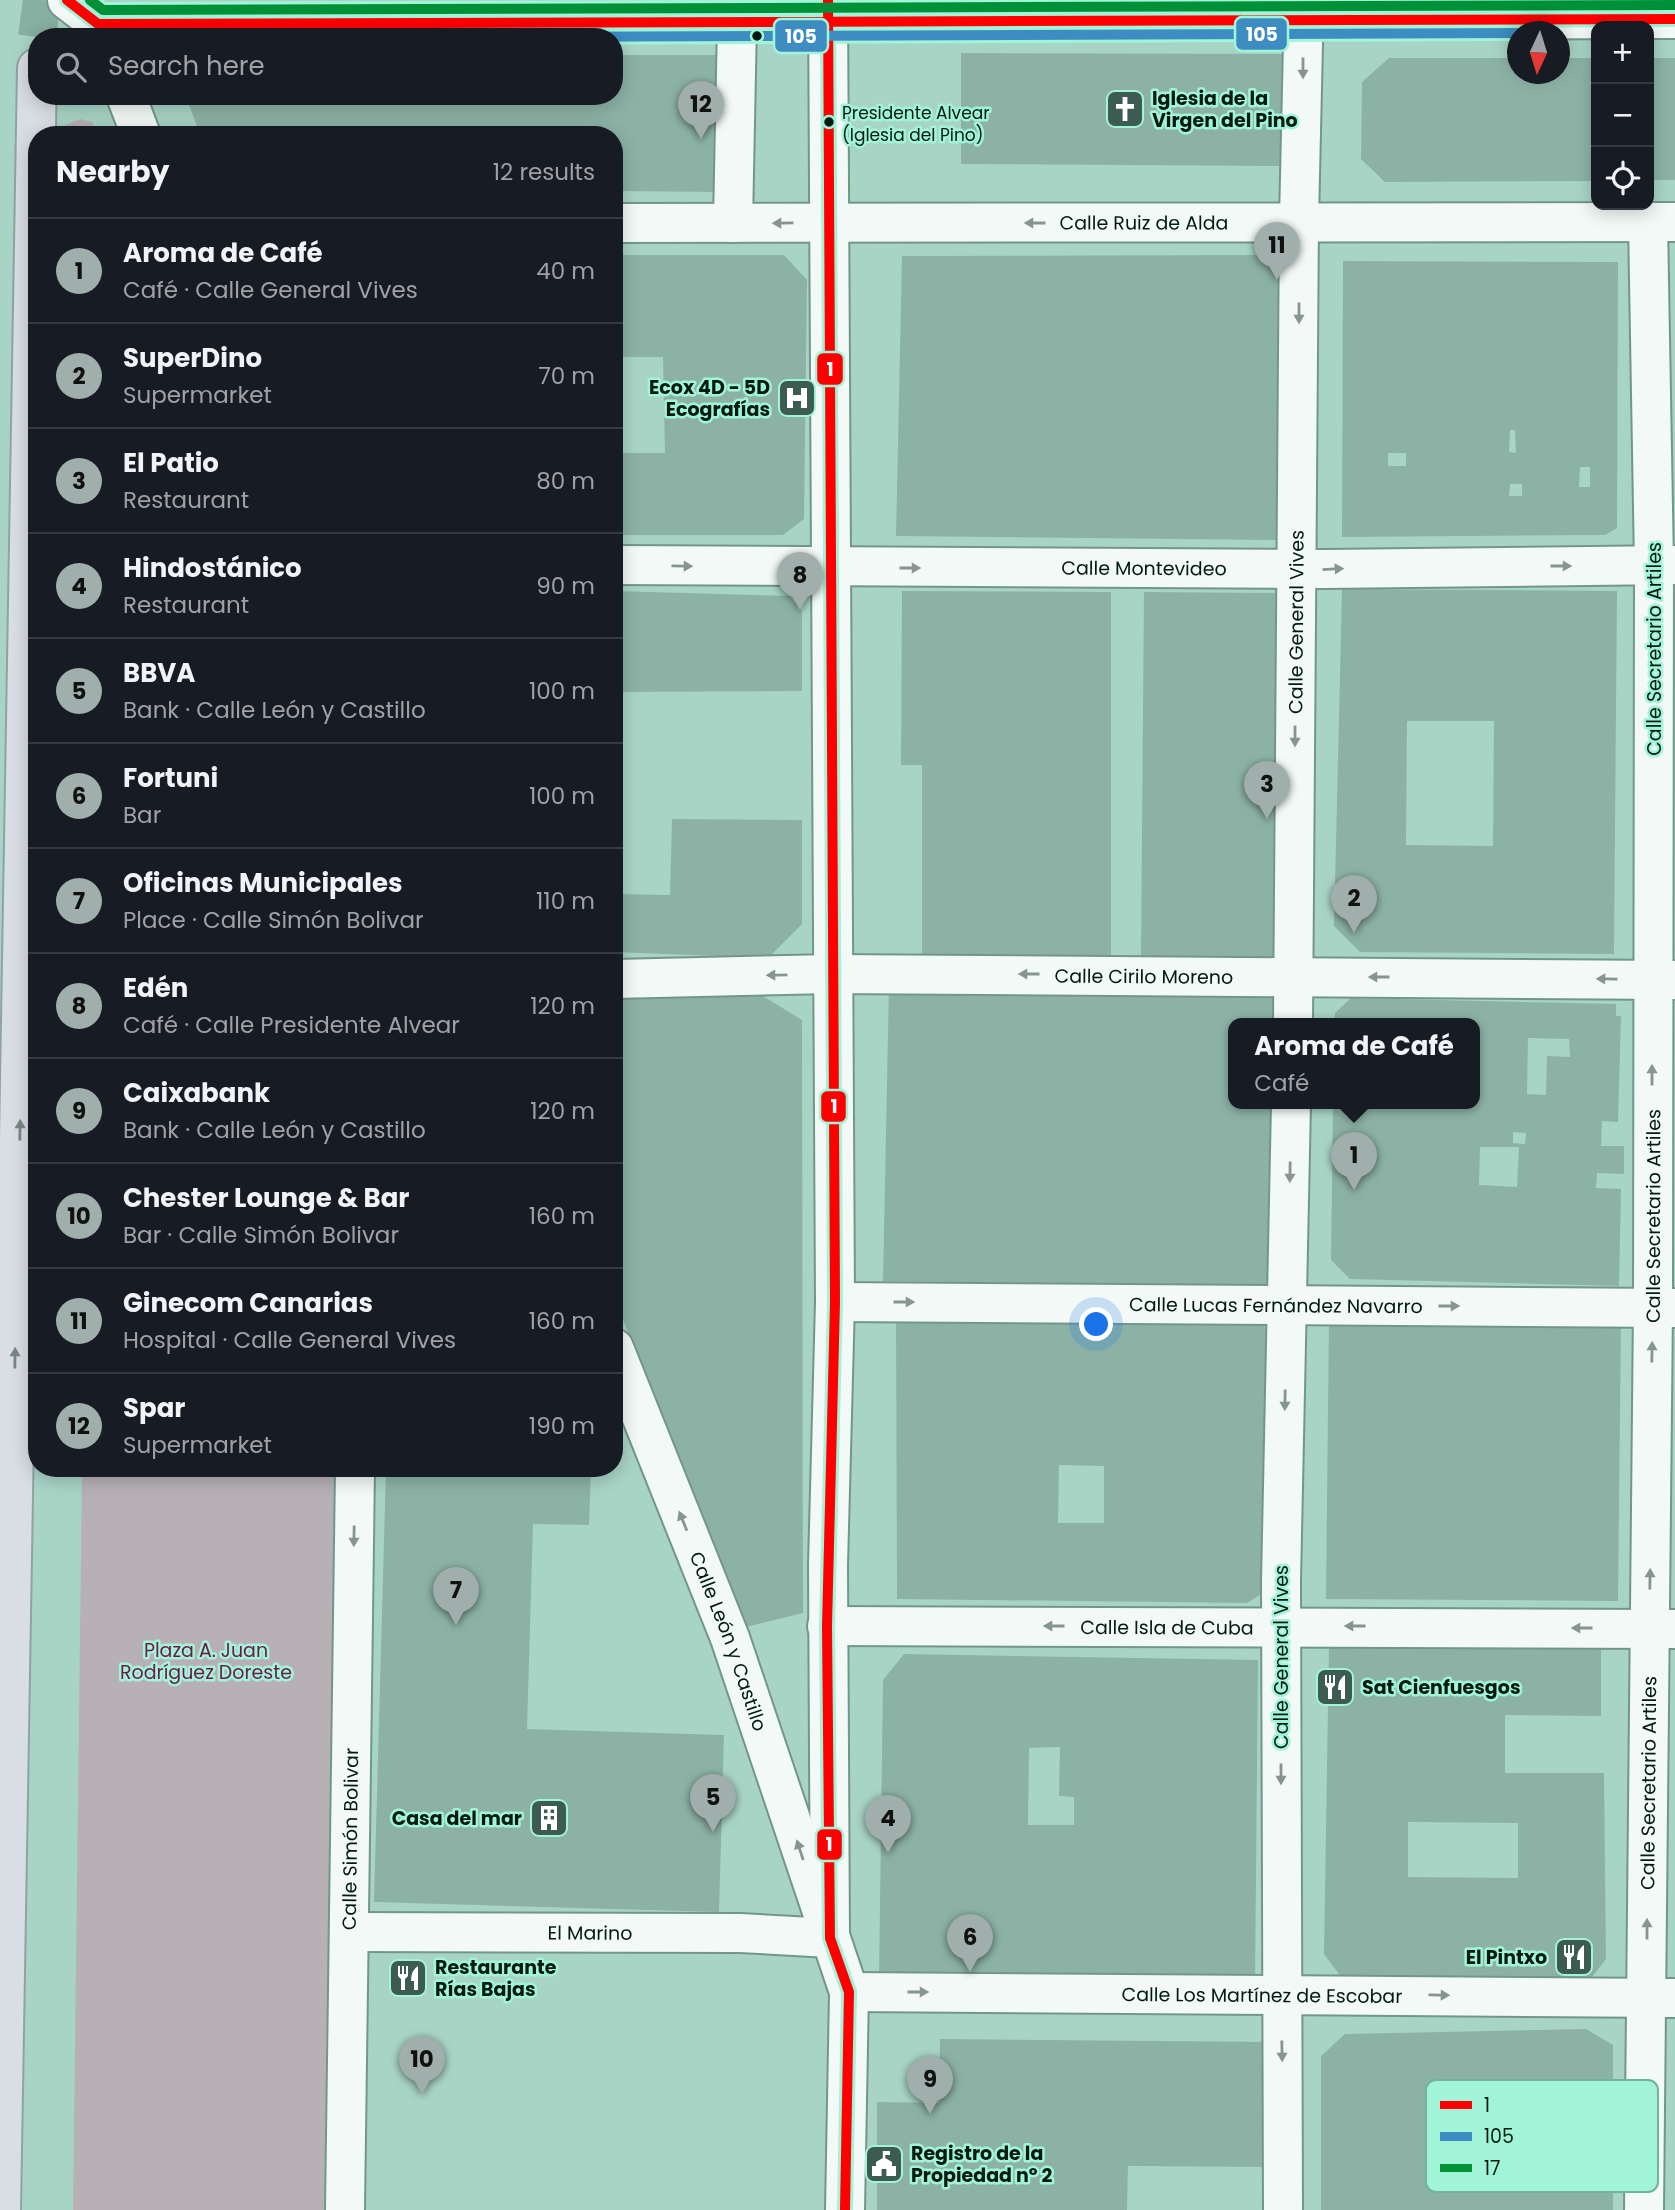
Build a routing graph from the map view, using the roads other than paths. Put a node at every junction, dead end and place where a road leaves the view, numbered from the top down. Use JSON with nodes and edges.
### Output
{"nodes":[{"id":1,"x":67,"y":0,"type":"edge"},
{"id":2,"x":828,"y":10,"type":"edge"},
{"id":3,"x":1304,"y":10,"type":"edge"},
{"id":4,"x":1675,"y":19,"type":"edge"},
{"id":5,"x":737,"y":22,"type":"junction"},
{"id":6,"x":97,"y":28,"type":"edge"},
{"id":7,"x":312,"y":28,"type":"edge"},
{"id":8,"x":36,"y":105,"type":"edge"},
{"id":9,"x":129,"y":105,"type":"edge"},
{"id":10,"x":36,"y":126,"type":"edge"},
{"id":11,"x":138,"y":126,"type":"edge"},
{"id":12,"x":1299,"y":220,"type":"junction"},
{"id":13,"x":827,"y":222,"type":"junction"},
{"id":14,"x":1662,"y":222,"type":"edge"},
{"id":15,"x":623,"y":223,"type":"edge"},
{"id":16,"x":733,"y":223,"type":"junction"},
{"id":17,"x":623,"y":565,"type":"edge"},
{"id":18,"x":1665,"y":565,"type":"edge"},
{"id":19,"x":834,"y":568,"type":"junction"},
{"id":20,"x":1296,"y":568,"type":"junction"},
{"id":21,"x":28,"y":593,"type":"edge"},
{"id":22,"x":831,"y":974,"type":"junction"},
{"id":23,"x":1294,"y":977,"type":"junction"},
{"id":24,"x":623,"y":979,"type":"edge"},
{"id":25,"x":1664,"y":980,"type":"edge"},
{"id":26,"x":1293,"y":1018,"type":"edge"},
{"id":27,"x":1291,"y":1109,"type":"edge"},
{"id":28,"x":835,"y":1302,"type":"junction"},
{"id":29,"x":1287,"y":1305,"type":"junction"},
{"id":30,"x":1664,"y":1307,"type":"edge"},
{"id":31,"x":623,"y":1370,"type":"edge"},
{"id":32,"x":28,"y":1443,"type":"edge"},
{"id":33,"x":355,"y":1477,"type":"edge"},
{"id":34,"x":12,"y":1526,"type":"junction"},
{"id":35,"x":827,"y":1626,"type":"junction"},
{"id":36,"x":1281,"y":1627,"type":"junction"},
{"id":37,"x":1662,"y":1629,"type":"edge"},
{"id":38,"x":350,"y":1932,"type":"junction"},
{"id":39,"x":830,"y":1938,"type":"junction"},
{"id":40,"x":849,"y":1992,"type":"junction"},
{"id":41,"x":1281,"y":1993,"type":"junction"},
{"id":42,"x":1661,"y":1998,"type":"edge"},
{"id":43,"x":1654,"y":2080,"type":"edge"},
{"id":44,"x":1645,"y":2192,"type":"edge"},
{"id":45,"x":1,"y":2210,"type":"edge"},
{"id":46,"x":345,"y":2210,"type":"edge"},
{"id":47,"x":845,"y":2210,"type":"edge"},
{"id":48,"x":1283,"y":2210,"type":"edge"},
{"id":49,"x":1644,"y":2210,"type":"edge"}],
"edges":[{"from":1,"to":6,"type":"street"},
{"from":2,"to":3,"type":"street"},
{"from":2,"to":5,"type":"street"},
{"from":2,"to":13,"type":"street","name":"Calle León y Castillo"},
{"from":3,"to":4,"type":"street"},
{"from":3,"to":12,"type":"street","name":"Calle General Vives","one_way":true},
{"from":5,"to":7,"type":"street"},
{"from":5,"to":16,"type":"street"},
{"from":10,"to":8,"type":"highway","one_way":true},
{"from":9,"to":11,"type":"street"},
{"from":12,"to":13,"type":"street","name":"Calle Ruiz de Alda","one_way":true},
{"from":12,"to":14,"type":"street","name":"Calle Ruiz de Alda"},
{"from":12,"to":20,"type":"street","name":"Calle General Vives","one_way":true},
{"from":13,"to":16,"type":"street","name":"Calle Ruiz de Alda","one_way":true},
{"from":13,"to":19,"type":"street","name":"Calle León y Castillo"},
{"from":14,"to":18,"type":"street","name":"Calle Secretario Artiles"},
{"from":15,"to":16,"type":"street","name":"Calle Ruiz de Alda"},
{"from":17,"to":19,"type":"street","name":"Calle Montevideo","one_way":true},
{"from":20,"to":18,"type":"street","name":"Calle Montevideo","one_way":true},
{"from":18,"to":25,"type":"street","name":"Calle Secretario Artiles"},
{"from":19,"to":20,"type":"street","name":"Calle Montevideo","one_way":true},
{"from":19,"to":22,"type":"street","name":"Calle León y Castillo"},
{"from":20,"to":23,"type":"street","name":"Calle General Vives","one_way":true},
{"from":34,"to":21,"type":"highway","one_way":true},
{"from":23,"to":22,"type":"street","name":"Calle Cirilo Moreno","one_way":true},
{"from":22,"to":24,"type":"street","name":"Calle Cirilo Moreno","one_way":true},
{"from":22,"to":28,"type":"street","name":"Calle León y Castillo"},
{"from":25,"to":23,"type":"street","name":"Calle Cirilo Moreno","one_way":true},
{"from":23,"to":26,"type":"street","name":"Calle General Vives"},
{"from":30,"to":25,"type":"street","name":"Calle Secretario Artiles","one_way":true},
{"from":27,"to":29,"type":"street","name":"Calle General Vives","one_way":true},
{"from":28,"to":29,"type":"street","name":"Calle Lucas Fernández Navarro","one_way":true},
{"from":28,"to":35,"type":"street","name":"Calle León y Castillo"},
{"from":29,"to":30,"type":"street","name":"Calle Lucas Fernández Navarro","one_way":true},
{"from":29,"to":36,"type":"street","name":"Calle General Vives","one_way":true},
{"from":37,"to":30,"type":"street","name":"Calle Secretario Artiles","one_way":true},
{"from":39,"to":31,"type":"street","name":"Calle León y Castillo","one_way":true},
{"from":32,"to":34,"type":"highway"},
{"from":33,"to":38,"type":"street","name":"Calle Simón Bolivar","one_way":true},
{"from":34,"to":45,"type":"highway"},
{"from":36,"to":35,"type":"street","name":"Calle Isla de Cuba","one_way":true},
{"from":35,"to":39,"type":"street","name":"Calle León y Castillo"},
{"from":37,"to":36,"type":"street","name":"Calle Isla de Cuba","one_way":true},
{"from":36,"to":41,"type":"street","name":"Calle General Vives","one_way":true},
{"from":42,"to":37,"type":"street","name":"Calle Secretario Artiles","one_way":true},
{"from":38,"to":39,"type":"street","name":"El Marino"},
{"from":38,"to":46,"type":"street","name":"Calle Simón Bolivar"},
{"from":39,"to":40,"type":"street","name":"Calle León y Castillo"},
{"from":40,"to":41,"type":"street","name":"Calle Los Martínez de Escobar","one_way":true},
{"from":40,"to":47,"type":"street","name":"Calle León y Castillo"},
{"from":41,"to":42,"type":"street","name":"Calle Los Martínez de Escobar","one_way":true},
{"from":41,"to":48,"type":"street","name":"Calle General Vives","one_way":true},
{"from":42,"to":43,"type":"street","name":"Calle Secretario Artiles"},
{"from":44,"to":49,"type":"street","name":"Calle Secretario Artiles"}]}
